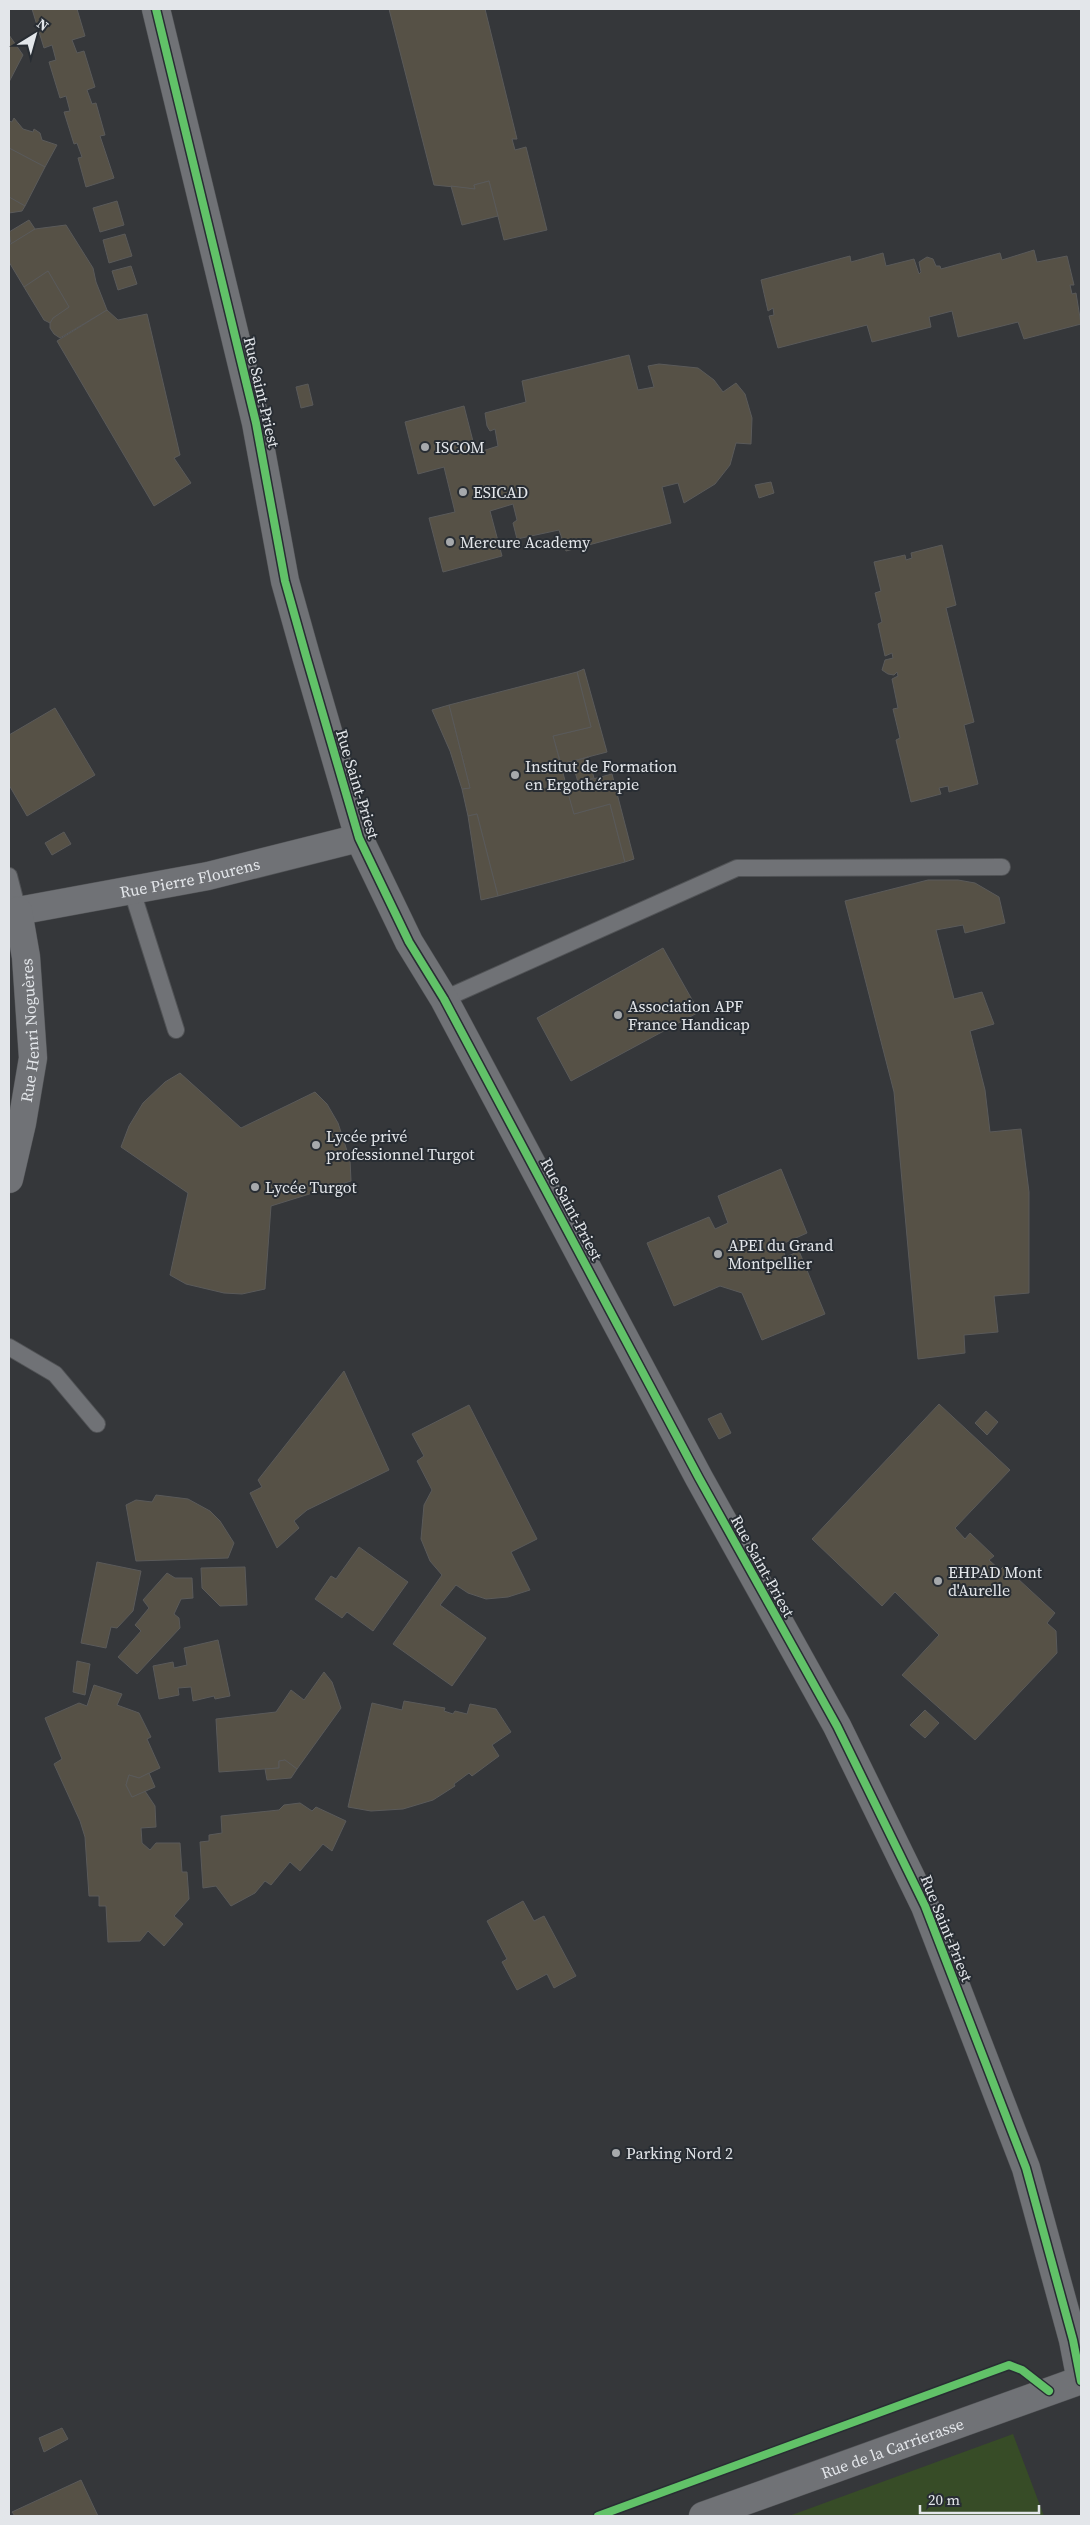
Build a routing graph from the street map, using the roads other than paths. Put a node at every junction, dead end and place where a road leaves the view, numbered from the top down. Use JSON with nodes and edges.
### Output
{"nodes":[{"id":1,"x":156,"y":9,"type":"edge"},
{"id":2,"x":359,"y":838,"type":"junction"},
{"id":3,"x":1002,"y":867,"type":"dead end"},
{"id":4,"x":9,"y":876,"type":"edge"},
{"id":5,"x":132,"y":891,"type":"junction"},
{"id":6,"x":12,"y":912,"type":"edge"},
{"id":7,"x":444,"y":999,"type":"junction"},
{"id":8,"x":176,"y":1030,"type":"dead end"},
{"id":9,"x":9,"y":1179,"type":"edge"},
{"id":10,"x":9,"y":1348,"type":"edge"},
{"id":11,"x":97,"y":1424,"type":"dead end"},
{"id":12,"x":1081,"y":2380,"type":"edge"},
{"id":13,"x":703,"y":2516,"type":"edge"}],
"edges":[{"from":1,"to":2,"type":"street","name":"Rue Saint-Priest"},
{"from":2,"to":5,"type":"street","name":"Rue Pierre Flourens"},
{"from":2,"to":7,"type":"street","name":"Rue Saint-Priest"},
{"from":3,"to":7,"type":"lane"},
{"from":4,"to":6,"type":"lane"},
{"from":5,"to":6,"type":"street","name":"Rue Pierre Flourens"},
{"from":5,"to":8,"type":"lane"},
{"from":6,"to":9,"type":"street","name":"Rue Henri Noguères"},
{"from":7,"to":12,"type":"street","name":"Rue Saint-Priest"},
{"from":10,"to":11,"type":"lane"},
{"from":12,"to":13,"type":"street","name":"Rue de la Carrierasse"}]}
